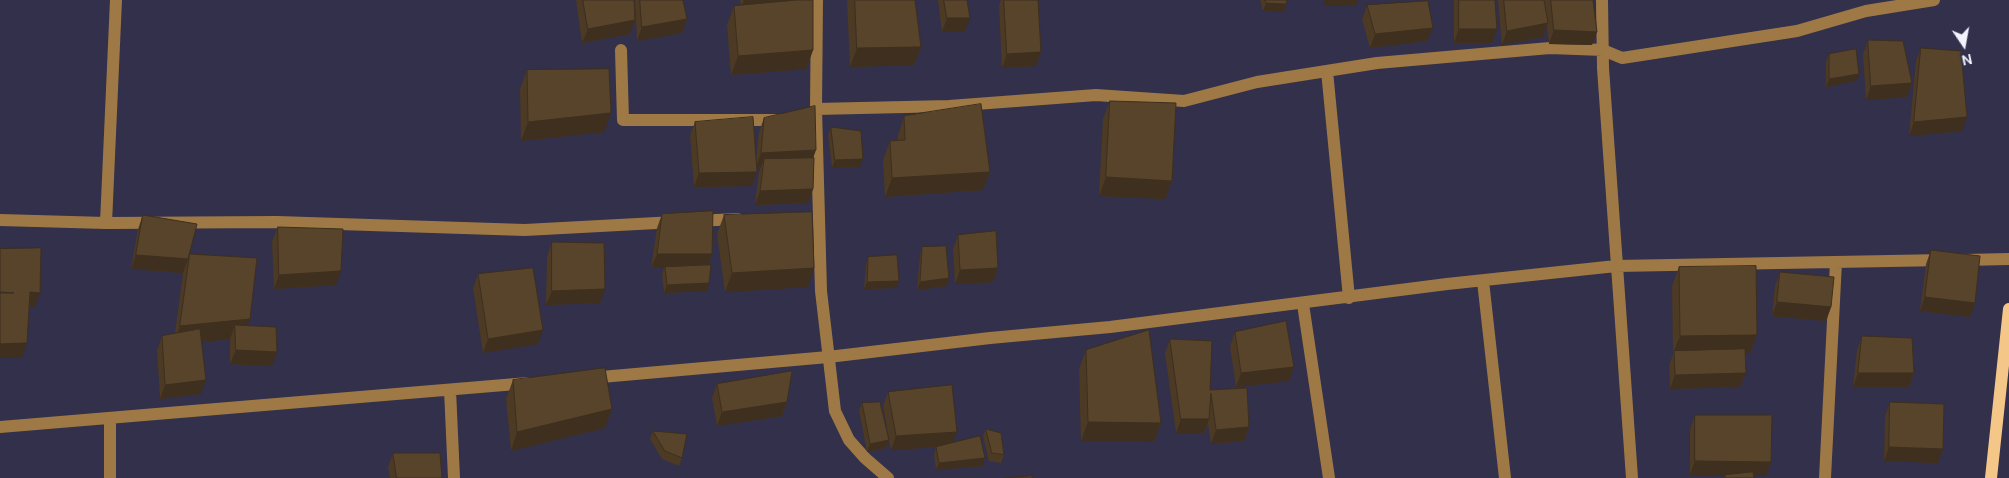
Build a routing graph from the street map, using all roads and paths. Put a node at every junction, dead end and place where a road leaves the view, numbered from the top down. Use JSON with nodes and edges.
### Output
{"nodes":[{"id":1,"x":116,"y":0,"type":"edge"},
{"id":2,"x":817,"y":0,"type":"edge"},
{"id":3,"x":1602,"y":0,"type":"edge"},
{"id":4,"x":1934,"y":0,"type":"edge"},
{"id":5,"x":621,"y":50,"type":"dead end"},
{"id":6,"x":1603,"y":50,"type":"junction"},
{"id":7,"x":1327,"y":71,"type":"junction"},
{"id":8,"x":816,"y":114,"type":"junction"},
{"id":9,"x":749,"y":218,"type":"edge"},
{"id":10,"x":0,"y":220,"type":"edge"},
{"id":11,"x":106,"y":223,"type":"junction"},
{"id":12,"x":2009,"y":259,"type":"edge"},
{"id":13,"x":1836,"y":262,"type":"junction"},
{"id":14,"x":1616,"y":266,"type":"junction"},
{"id":15,"x":1482,"y":281,"type":"junction"},
{"id":16,"x":1349,"y":298,"type":"junction"},
{"id":17,"x":1303,"y":304,"type":"junction"},
{"id":18,"x":2009,"y":309,"type":"edge"},
{"id":19,"x":828,"y":357,"type":"junction"},
{"id":20,"x":579,"y":379,"type":"edge"},
{"id":21,"x":539,"y":382,"type":"edge"},
{"id":22,"x":450,"y":390,"type":"junction"},
{"id":23,"x":110,"y":418,"type":"junction"},
{"id":24,"x":0,"y":427,"type":"edge"},
{"id":25,"x":110,"y":478,"type":"edge"},
{"id":26,"x":454,"y":478,"type":"edge"},
{"id":27,"x":888,"y":478,"type":"edge"},
{"id":28,"x":1329,"y":478,"type":"edge"},
{"id":29,"x":1505,"y":478,"type":"edge"},
{"id":30,"x":1632,"y":478,"type":"edge"},
{"id":31,"x":1825,"y":478,"type":"edge"},
{"id":32,"x":1991,"y":478,"type":"edge"}],
"edges":[{"from":1,"to":11,"type":"street"},
{"from":2,"to":8,"type":"street"},
{"from":3,"to":6,"type":"street"},
{"from":4,"to":6,"type":"street"},
{"from":5,"to":8,"type":"street"},
{"from":6,"to":7,"type":"street"},
{"from":6,"to":14,"type":"street"},
{"from":7,"to":8,"type":"street"},
{"from":7,"to":16,"type":"street"},
{"from":8,"to":19,"type":"street"},
{"from":9,"to":11,"type":"street"},
{"from":10,"to":11,"type":"street"},
{"from":12,"to":13,"type":"street"},
{"from":13,"to":14,"type":"street"},
{"from":13,"to":31,"type":"street"},
{"from":14,"to":15,"type":"street"},
{"from":14,"to":30,"type":"street"},
{"from":15,"to":16,"type":"street"},
{"from":15,"to":29,"type":"street"},
{"from":16,"to":17,"type":"street"},
{"from":17,"to":19,"type":"street"},
{"from":17,"to":28,"type":"street"},
{"from":18,"to":32,"type":"main road"},
{"from":19,"to":20,"type":"street"},
{"from":19,"to":27,"type":"street"},
{"from":21,"to":22,"type":"street"},
{"from":22,"to":23,"type":"street"},
{"from":22,"to":26,"type":"street"},
{"from":23,"to":24,"type":"street"},
{"from":23,"to":25,"type":"street"}]}
